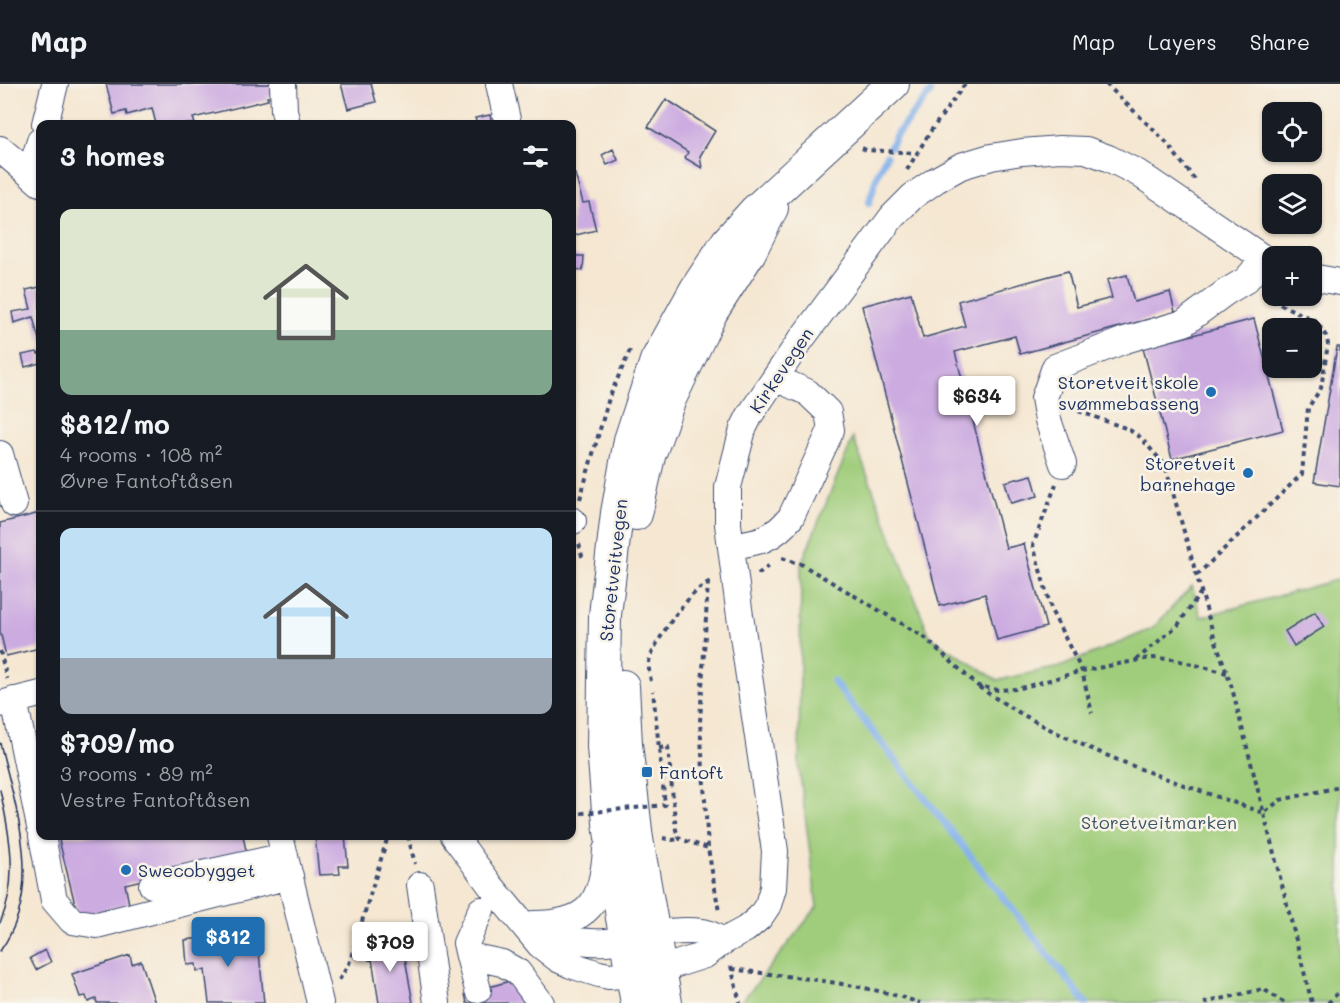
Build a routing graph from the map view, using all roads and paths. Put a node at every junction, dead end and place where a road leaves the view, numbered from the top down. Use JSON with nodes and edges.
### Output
{"nodes":[{"id":1,"x":55,"y":84,"type":"edge"},
{"id":2,"x":283,"y":84,"type":"edge"},
{"id":3,"x":499,"y":84,"type":"edge"},
{"id":4,"x":965,"y":84,"type":"edge"},
{"id":5,"x":1106,"y":84,"type":"edge"},
{"id":6,"x":882,"y":88,"type":"edge"},
{"id":7,"x":46,"y":120,"type":"edge"},
{"id":8,"x":286,"y":120,"type":"edge"},
{"id":9,"x":507,"y":120,"type":"edge"},
{"id":10,"x":856,"y":144,"type":"dead end"},
{"id":11,"x":0,"y":149,"type":"edge"},
{"id":12,"x":917,"y":153,"type":"junction"},
{"id":13,"x":905,"y":173,"type":"dead end"},
{"id":14,"x":35,"y":178,"type":"edge"},
{"id":15,"x":785,"y":183,"type":"junction"},
{"id":16,"x":1199,"y":184,"type":"dead end"},
{"id":17,"x":1262,"y":264,"type":"edge"},
{"id":18,"x":1262,"y":266,"type":"edge"},
{"id":19,"x":1322,"y":279,"type":"edge"},
{"id":20,"x":1340,"y":282,"type":"edge"},
{"id":21,"x":1284,"y":306,"type":"edge"},
{"id":22,"x":776,"y":378,"type":"junction"},
{"id":23,"x":1044,"y":398,"type":"junction"},
{"id":24,"x":0,"y":454,"type":"edge"},
{"id":25,"x":1063,"y":464,"type":"joint"},
{"id":26,"x":14,"y":504,"type":"dead end"},
{"id":27,"x":731,"y":546,"type":"junction"},
{"id":28,"x":779,"y":557,"type":"dead end"},
{"id":29,"x":773,"y":562,"type":"dead end"},
{"id":30,"x":1197,"y":575,"type":"junction"},
{"id":31,"x":735,"y":579,"type":"junction"},
{"id":32,"x":708,"y":582,"type":"junction"},
{"id":33,"x":1201,"y":591,"type":"junction"},
{"id":34,"x":0,"y":651,"type":"edge"},
{"id":35,"x":1134,"y":662,"type":"junction"},
{"id":36,"x":1082,"y":671,"type":"junction"},
{"id":37,"x":1227,"y":673,"type":"junction"},
{"id":38,"x":978,"y":686,"type":"junction"},
{"id":39,"x":36,"y":693,"type":"edge"},
{"id":40,"x":7,"y":695,"type":"edge"},
{"id":41,"x":1092,"y":713,"type":"dead end"},
{"id":42,"x":659,"y":748,"type":"junction"},
{"id":43,"x":1340,"y":787,"type":"edge"},
{"id":44,"x":36,"y":811,"type":"edge"},
{"id":45,"x":1264,"y":813,"type":"junction"},
{"id":46,"x":576,"y":814,"type":"edge"},
{"id":47,"x":609,"y":824,"type":"junction"},
{"id":48,"x":657,"y":835,"type":"dead end"},
{"id":49,"x":680,"y":839,"type":"junction"},
{"id":50,"x":43,"y":840,"type":"edge"},
{"id":51,"x":387,"y":840,"type":"edge"},
{"id":52,"x":457,"y":840,"type":"edge"},
{"id":53,"x":285,"y":856,"type":"edge"},
{"id":54,"x":152,"y":885,"type":"dead end"},
{"id":55,"x":420,"y":885,"type":"dead end"},
{"id":56,"x":481,"y":910,"type":"dead end"},
{"id":57,"x":524,"y":924,"type":"junction"},
{"id":58,"x":640,"y":937,"type":"junction"},
{"id":59,"x":724,"y":940,"type":"junction"},
{"id":60,"x":469,"y":956,"type":"junction"},
{"id":61,"x":732,"y":969,"type":"dead end"},
{"id":62,"x":643,"y":982,"type":"edge"},
{"id":63,"x":337,"y":983,"type":"dead end"},
{"id":64,"x":478,"y":990,"type":"dead end"},
{"id":65,"x":1340,"y":991,"type":"edge"},
{"id":66,"x":320,"y":1003,"type":"edge"},
{"id":67,"x":436,"y":1003,"type":"edge"},
{"id":68,"x":541,"y":1003,"type":"edge"},
{"id":69,"x":666,"y":1003,"type":"edge"},
{"id":70,"x":920,"y":1003,"type":"edge"},
{"id":71,"x":1204,"y":1003,"type":"edge"},
{"id":72,"x":1285,"y":1003,"type":"edge"},
{"id":73,"x":1312,"y":1003,"type":"edge"},
{"id":74,"x":1328,"y":1003,"type":"edge"}],
"edges":[{"from":1,"to":7,"type":"street"},
{"from":2,"to":8,"type":"street"},
{"from":3,"to":9,"type":"street"},
{"from":4,"to":12,"type":"path"},
{"from":5,"to":16,"type":"path"},
{"from":6,"to":15,"type":"main road","name":"Storetveitvegen"},
{"from":10,"to":12,"type":"path"},
{"from":11,"to":14,"type":"street"},
{"from":12,"to":13,"type":"path"},
{"from":15,"to":47,"type":"main road","name":"Storetveitvegen"},
{"from":15,"to":58,"type":"main road","name":"Storetveitvegen"},
{"from":17,"to":22,"type":"street","name":"Kirkevegen"},
{"from":18,"to":23,"type":"street"},
{"from":19,"to":20,"type":"street"},
{"from":21,"to":30,"type":"path"},
{"from":22,"to":27,"type":"street","name":"Kirkevegen"},
{"from":22,"to":27,"type":"street"},
{"from":23,"to":25,"type":"street"},
{"from":23,"to":30,"type":"path"},
{"from":24,"to":26,"type":"street"},
{"from":25,"to":36,"type":"path"},
{"from":27,"to":31,"type":"street","name":"Kirkevegen"},
{"from":28,"to":38,"type":"path"},
{"from":29,"to":31,"type":"path"},
{"from":30,"to":33,"type":"path"},
{"from":31,"to":32,"type":"path"},
{"from":31,"to":59,"type":"street","name":"Kirkevegen"},
{"from":32,"to":42,"type":"path","bridge":true},
{"from":32,"to":49,"type":"path"},
{"from":33,"to":35,"type":"path"},
{"from":33,"to":37,"type":"path"},
{"from":34,"to":40,"type":"path"},
{"from":35,"to":36,"type":"path"},
{"from":35,"to":37,"type":"path"},
{"from":36,"to":38,"type":"path"},
{"from":36,"to":41,"type":"path"},
{"from":37,"to":45,"type":"path"},
{"from":38,"to":45,"type":"path"},
{"from":39,"to":40,"type":"street"},
{"from":40,"to":44,"type":"street"},
{"from":42,"to":46,"type":"path","bridge":true},
{"from":42,"to":49,"type":"path"},
{"from":43,"to":45,"type":"path"},
{"from":45,"to":73,"type":"path"},
{"from":47,"to":57,"type":"street"},
{"from":47,"to":58,"type":"main road","name":"Storetveitvegen"},
{"from":48,"to":49,"type":"path"},
{"from":50,"to":53,"type":"street"},
{"from":51,"to":63,"type":"path"},
{"from":52,"to":57,"type":"street","name":"Kirkevegen"},
{"from":53,"to":54,"type":"street"},
{"from":53,"to":66,"type":"street"},
{"from":55,"to":67,"type":"street"},
{"from":56,"to":60,"type":"street"},
{"from":57,"to":58,"type":"street"},
{"from":57,"to":62,"type":"street","name":"Kirkevegen"},
{"from":58,"to":59,"type":"street"},
{"from":58,"to":62,"type":"main road","name":"Storetveitvegen"},
{"from":59,"to":62,"type":"street","name":"Kirkevegen"},
{"from":60,"to":64,"type":"street"},
{"from":60,"to":68,"type":"street"},
{"from":61,"to":70,"type":"path"},
{"from":62,"to":69,"type":"main road","name":"Storetveitvegen"},
{"from":65,"to":74,"type":"path"},
{"from":71,"to":72,"type":"path"}]}
